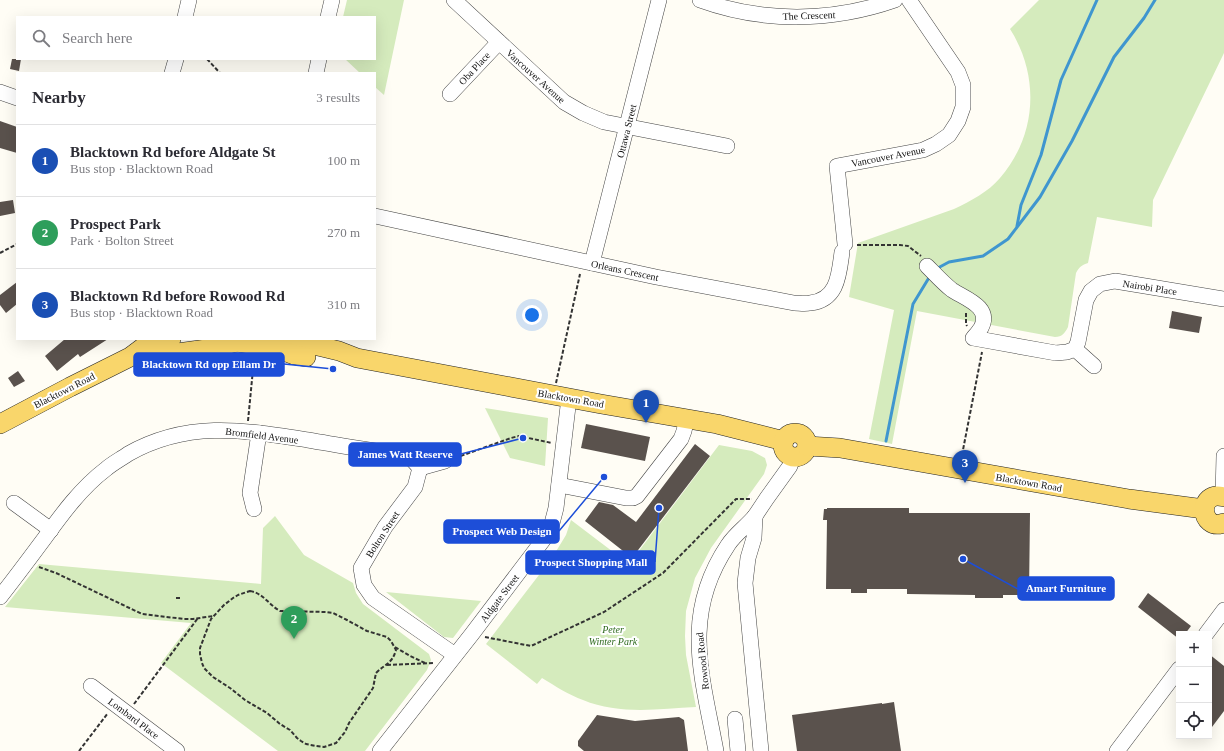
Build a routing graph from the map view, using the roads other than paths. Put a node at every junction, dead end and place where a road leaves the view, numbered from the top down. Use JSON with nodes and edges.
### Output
{"nodes":[{"id":1,"x":189,"y":0,"type":"edge"},
{"id":2,"x":332,"y":0,"type":"edge"},
{"id":3,"x":454,"y":0,"type":"edge"},
{"id":4,"x":659,"y":0,"type":"edge"},
{"id":5,"x":700,"y":0,"type":"edge"},
{"id":6,"x":895,"y":0,"type":"edge"},
{"id":7,"x":909,"y":0,"type":"edge"},
{"id":8,"x":185,"y":16,"type":"edge"},
{"id":9,"x":328,"y":16,"type":"edge"},
{"id":10,"x":499,"y":42,"type":"junction"},
{"id":11,"x":176,"y":60,"type":"edge"},
{"id":12,"x":319,"y":60,"type":"edge"},
{"id":13,"x":172,"y":72,"type":"edge"},
{"id":14,"x":316,"y":72,"type":"edge"},
{"id":15,"x":0,"y":92,"type":"edge"},
{"id":16,"x":450,"y":94,"type":"dead end"},
{"id":17,"x":16,"y":98,"type":"edge"},
{"id":18,"x":628,"y":127,"type":"junction"},
{"id":19,"x":727,"y":146,"type":"dead end"},
{"id":20,"x":837,"y":166,"type":"joint"},
{"id":21,"x":376,"y":216,"type":"edge"},
{"id":22,"x":587,"y":262,"type":"junction"},
{"id":23,"x":927,"y":266,"type":"dead end"},
{"id":24,"x":1224,"y":299,"type":"edge"},
{"id":25,"x":168,"y":340,"type":"edge"},
{"id":26,"x":293,"y":340,"type":"edge"},
{"id":27,"x":236,"y":342,"type":"edge"},
{"id":28,"x":1075,"y":349,"type":"junction"},
{"id":29,"x":130,"y":357,"type":"junction"},
{"id":30,"x":357,"y":358,"type":"junction"},
{"id":31,"x":1094,"y":366,"type":"dead end"},
{"id":32,"x":562,"y":396,"type":"junction"},
{"id":33,"x":687,"y":418,"type":"junction"},
{"id":34,"x":0,"y":424,"type":"edge"},
{"id":35,"x":253,"y":432,"type":"junction"},
{"id":36,"x":795,"y":448,"type":"junction"},
{"id":37,"x":1224,"y":456,"type":"edge"},
{"id":38,"x":445,"y":461,"type":"road end"},
{"id":39,"x":420,"y":468,"type":"junction"},
{"id":40,"x":559,"y":485,"type":"junction"},
{"id":41,"x":1223,"y":496,"type":"edge"},
{"id":42,"x":14,"y":503,"type":"dead end"},
{"id":43,"x":254,"y":508,"type":"dead end"},
{"id":44,"x":1204,"y":509,"type":"junction"},
{"id":45,"x":755,"y":516,"type":"junction"},
{"id":46,"x":1223,"y":524,"type":"edge"},
{"id":47,"x":51,"y":530,"type":"junction"},
{"id":48,"x":0,"y":597,"type":"edge"},
{"id":49,"x":1224,"y":610,"type":"edge"},
{"id":50,"x":1208,"y":631,"type":"edge"},
{"id":51,"x":450,"y":652,"type":"junction"},
{"id":52,"x":1176,"y":673,"type":"edge"},
{"id":53,"x":91,"y":686,"type":"dead end"},
{"id":54,"x":735,"y":719,"type":"dead end"},
{"id":55,"x":177,"y":751,"type":"edge"},
{"id":56,"x":380,"y":751,"type":"edge"},
{"id":57,"x":716,"y":751,"type":"edge"},
{"id":58,"x":738,"y":751,"type":"edge"},
{"id":59,"x":761,"y":751,"type":"edge"},
{"id":60,"x":1117,"y":751,"type":"edge"}],
"edges":[{"from":1,"to":8,"type":"street"},
{"from":2,"to":9,"type":"street"},
{"from":3,"to":10,"type":"street","name":"Vancouver Avenue"},
{"from":4,"to":18,"type":"street","name":"Ottawa Street"},
{"from":5,"to":6,"type":"street","name":"The Crescent"},
{"from":7,"to":20,"type":"street","name":"Vancouver Avenue"},
{"from":10,"to":16,"type":"street","name":"Oba Place"},
{"from":10,"to":18,"type":"street","name":"Vancouver Avenue"},
{"from":11,"to":13,"type":"street"},
{"from":12,"to":14,"type":"street"},
{"from":15,"to":17,"type":"street"},
{"from":18,"to":19,"type":"street","name":"Vancouver Avenue"},
{"from":18,"to":22,"type":"street","name":"Ottawa Street"},
{"from":20,"to":22,"type":"street","name":"Orleans Crescent"},
{"from":21,"to":22,"type":"street","name":"Orleans Crescent"},
{"from":23,"to":28,"type":"street"},
{"from":24,"to":28,"type":"street","name":"Nairobi Place"},
{"from":25,"to":29,"type":"main road","name":"Blacktown Road"},
{"from":26,"to":30,"type":"main road","name":"Blacktown Road"},
{"from":27,"to":29,"type":"main road","name":"Blacktown Road"},
{"from":27,"to":30,"type":"main road","name":"Blacktown Road"},
{"from":28,"to":31,"type":"street"},
{"from":29,"to":34,"type":"main road","name":"Blacktown Road"},
{"from":30,"to":32,"type":"main road","name":"Blacktown Road"},
{"from":32,"to":33,"type":"main road","name":"Blacktown Road"},
{"from":32,"to":40,"type":"street","name":"Aldgate Street"},
{"from":33,"to":36,"type":"main road","name":"Blacktown Road"},
{"from":33,"to":40,"type":"street"},
{"from":35,"to":39,"type":"street","name":"Bromfield Avenue"},
{"from":35,"to":43,"type":"street"},
{"from":35,"to":47,"type":"street","name":"Bromfield Avenue"},
{"from":36,"to":44,"type":"main road","name":"Blacktown Road"},
{"from":36,"to":45,"type":"street","name":"Rowood Road"},
{"from":37,"to":41,"type":"street"},
{"from":38,"to":39,"type":"street"},
{"from":39,"to":51,"type":"street","name":"Bolton Street"},
{"from":40,"to":51,"type":"street","name":"Aldgate Street"},
{"from":41,"to":44,"type":"main road"},
{"from":42,"to":47,"type":"street"},
{"from":44,"to":46,"type":"main road"},
{"from":45,"to":57,"type":"street","name":"Rowood Road"},
{"from":45,"to":59,"type":"street"},
{"from":47,"to":48,"type":"street","name":"Bromfield Avenue"},
{"from":49,"to":50,"type":"street"},
{"from":51,"to":56,"type":"street","name":"Aldgate Street"},
{"from":52,"to":60,"type":"street"},
{"from":53,"to":55,"type":"street","name":"Lombard Place"},
{"from":54,"to":58,"type":"street"}]}
